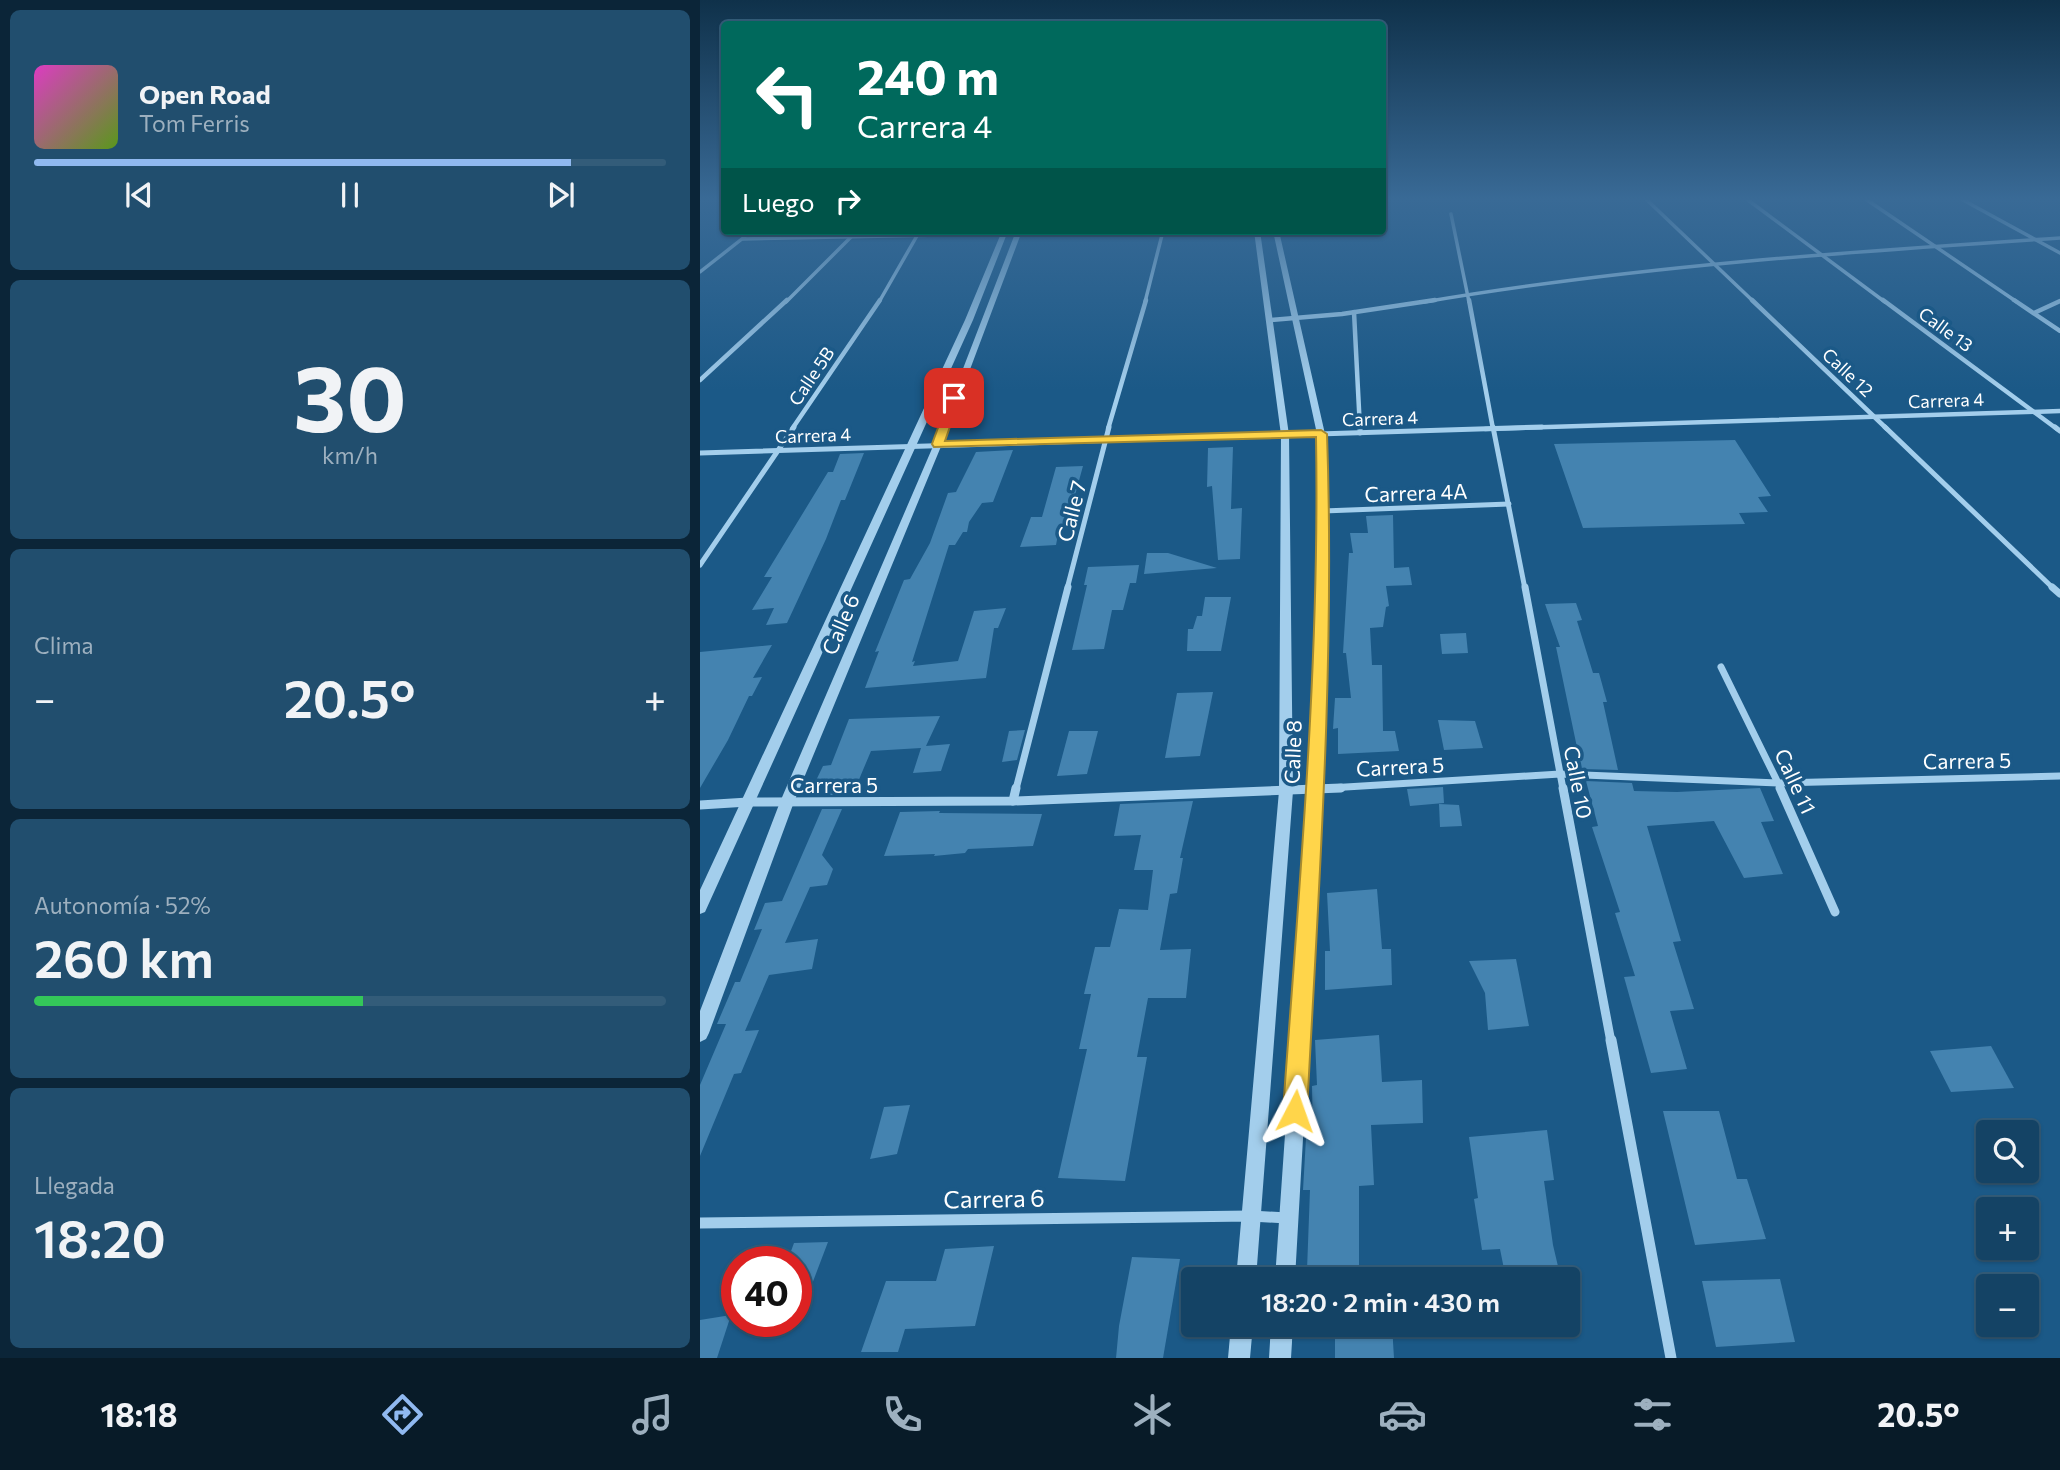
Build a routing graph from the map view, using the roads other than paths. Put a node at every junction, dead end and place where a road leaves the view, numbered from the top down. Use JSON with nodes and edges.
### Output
{"nodes":[{"id":1,"x":824,"y":263,"type":"edge"},
{"id":2,"x":902,"y":263,"type":"edge"},
{"id":3,"x":992,"y":263,"type":"edge"},
{"id":4,"x":1007,"y":263,"type":"edge"},
{"id":5,"x":1157,"y":263,"type":"edge"},
{"id":6,"x":1263,"y":263,"type":"edge"},
{"id":7,"x":1283,"y":263,"type":"edge"},
{"id":8,"x":1462,"y":263,"type":"edge"},
{"id":9,"x":1723,"y":263,"type":"edge"},
{"id":10,"x":1832,"y":263,"type":"edge"},
{"id":11,"x":1963,"y":263,"type":"edge"},
{"id":12,"x":1717,"y":264,"type":"junction"},
{"id":13,"x":1469,"y":295,"type":"junction"},
{"id":14,"x":2060,"y":301,"type":"edge"},
{"id":15,"x":1354,"y":312,"type":"junction"},
{"id":16,"x":2034,"y":313,"type":"junction"},
{"id":17,"x":1294,"y":319,"type":"junction"},
{"id":18,"x":970,"y":320,"type":"junction"},
{"id":19,"x":986,"y":320,"type":"junction"},
{"id":20,"x":1271,"y":320,"type":"junction"},
{"id":21,"x":2060,"y":331,"type":"edge"},
{"id":22,"x":700,"y":380,"type":"edge"},
{"id":23,"x":2035,"y":411,"type":"junction"},
{"id":24,"x":2060,"y":411,"type":"edge"},
{"id":25,"x":1874,"y":416,"type":"junction"},
{"id":26,"x":1491,"y":429,"type":"junction"},
{"id":27,"x":2060,"y":431,"type":"edge"},
{"id":28,"x":1360,"y":433,"type":"junction"},
{"id":29,"x":1321,"y":434,"type":"junction"},
{"id":30,"x":1285,"y":435,"type":"junction"},
{"id":31,"x":1105,"y":440,"type":"junction"},
{"id":32,"x":938,"y":444,"type":"junction"},
{"id":33,"x":912,"y":445,"type":"junction"},
{"id":34,"x":777,"y":451,"type":"junction"},
{"id":35,"x":700,"y":453,"type":"edge"},
{"id":36,"x":1509,"y":504,"type":"junction"},
{"id":37,"x":1324,"y":511,"type":"junction"},
{"id":38,"x":906,"y":515,"type":"junction"},
{"id":39,"x":879,"y":516,"type":"junction"},
{"id":40,"x":700,"y":565,"type":"edge"},
{"id":41,"x":2060,"y":594,"type":"edge"},
{"id":42,"x":1721,"y":667,"type":"dead end"},
{"id":43,"x":1560,"y":774,"type":"junction"},
{"id":44,"x":2060,"y":776,"type":"edge"},
{"id":45,"x":1778,"y":783,"type":"junction"},
{"id":46,"x":1316,"y":788,"type":"junction"},
{"id":47,"x":1286,"y":791,"type":"junction"},
{"id":48,"x":1013,"y":800,"type":"junction"},
{"id":49,"x":748,"y":802,"type":"junction"},
{"id":50,"x":787,"y":802,"type":"junction"},
{"id":51,"x":700,"y":804,"type":"edge"},
{"id":52,"x":700,"y":907,"type":"edge"},
{"id":53,"x":1835,"y":912,"type":"dead end"},
{"id":54,"x":700,"y":1033,"type":"edge"},
{"id":55,"x":1251,"y":1216,"type":"junction"},
{"id":56,"x":1288,"y":1218,"type":"junction"},
{"id":57,"x":700,"y":1223,"type":"edge"},
{"id":58,"x":1247,"y":1267,"type":"edge"},
{"id":59,"x":1285,"y":1267,"type":"edge"},
{"id":60,"x":1241,"y":1337,"type":"edge"},
{"id":61,"x":1281,"y":1337,"type":"edge"},
{"id":62,"x":1239,"y":1358,"type":"edge"},
{"id":63,"x":1280,"y":1358,"type":"edge"},
{"id":64,"x":1671,"y":1358,"type":"edge"}],
"edges":[{"from":1,"to":22,"type":"street"},
{"from":2,"to":34,"type":"street","name":"Calle 5B"},
{"from":3,"to":18,"type":"street","name":"Calle 6"},
{"from":4,"to":19,"type":"street","name":"Calle 6"},
{"from":5,"to":31,"type":"street","name":"Calle 7"},
{"from":6,"to":20,"type":"street","name":"Calle 8"},
{"from":7,"to":17,"type":"street","name":"Calle 8"},
{"from":8,"to":13,"type":"street","name":"Calle 10"},
{"from":9,"to":12,"type":"street"},
{"from":10,"to":23,"type":"street","name":"Calle 13"},
{"from":11,"to":16,"type":"street"},
{"from":12,"to":13,"type":"street"},
{"from":12,"to":25,"type":"street","name":"Calle 12"},
{"from":13,"to":15,"type":"street"},
{"from":13,"to":26,"type":"street","name":"Calle 10"},
{"from":14,"to":16,"type":"street"},
{"from":15,"to":17,"type":"street"},
{"from":15,"to":28,"type":"street"},
{"from":16,"to":21,"type":"street"},
{"from":17,"to":20,"type":"street"},
{"from":17,"to":29,"type":"street","name":"Calle 8"},
{"from":18,"to":19,"type":"street"},
{"from":18,"to":33,"type":"street","name":"Calle 6"},
{"from":19,"to":32,"type":"street","name":"Calle 6"},
{"from":20,"to":30,"type":"street","name":"Calle 8"},
{"from":23,"to":24,"type":"street","name":"Carrera 4"},
{"from":23,"to":25,"type":"street","name":"Carrera 4"},
{"from":23,"to":27,"type":"street","name":"Calle 13"},
{"from":25,"to":26,"type":"street","name":"Carrera 4"},
{"from":25,"to":41,"type":"street","name":"Calle 12"},
{"from":26,"to":28,"type":"street","name":"Carrera 4"},
{"from":26,"to":36,"type":"street","name":"Calle 10"},
{"from":28,"to":29,"type":"street","name":"Carrera 4"},
{"from":29,"to":30,"type":"street","name":"Carrera 4"},
{"from":29,"to":37,"type":"street","name":"Calle 8"},
{"from":30,"to":31,"type":"street","name":"Carrera 4"},
{"from":30,"to":47,"type":"street","name":"Calle 8"},
{"from":31,"to":32,"type":"street","name":"Carrera 4"},
{"from":31,"to":48,"type":"street","name":"Calle 7"},
{"from":32,"to":33,"type":"street","name":"Carrera 4"},
{"from":32,"to":38,"type":"street","name":"Calle 6"},
{"from":33,"to":34,"type":"street","name":"Carrera 4"},
{"from":33,"to":39,"type":"street","name":"Calle 6"},
{"from":34,"to":35,"type":"street","name":"Carrera 4"},
{"from":34,"to":40,"type":"street","name":"Calle 5B"},
{"from":36,"to":37,"type":"street","name":"Carrera 4A"},
{"from":36,"to":43,"type":"street","name":"Calle 10"},
{"from":37,"to":46,"type":"street","name":"Calle 8"},
{"from":38,"to":39,"type":"street"},
{"from":38,"to":50,"type":"street","name":"Calle 6"},
{"from":39,"to":49,"type":"street","name":"Calle 6"},
{"from":42,"to":45,"type":"street","name":"Calle 11"},
{"from":43,"to":45,"type":"street","name":"Carrera 5"},
{"from":43,"to":46,"type":"street","name":"Carrera 5"},
{"from":43,"to":64,"type":"street","name":"Calle 10"},
{"from":44,"to":45,"type":"street","name":"Carrera 5"},
{"from":45,"to":53,"type":"street","name":"Calle 11"},
{"from":46,"to":47,"type":"street","name":"Carrera 5"},
{"from":46,"to":56,"type":"street","name":"Calle 8"},
{"from":47,"to":48,"type":"street","name":"Carrera 5"},
{"from":47,"to":55,"type":"street","name":"Calle 8"},
{"from":48,"to":50,"type":"street","name":"Carrera 5"},
{"from":49,"to":50,"type":"street","name":"Carrera 5"},
{"from":49,"to":51,"type":"street","name":"Carrera 5"},
{"from":49,"to":52,"type":"street","name":"Calle 6"},
{"from":50,"to":54,"type":"street","name":"Calle 6"},
{"from":55,"to":56,"type":"street","name":"Carrera 6"},
{"from":55,"to":57,"type":"street","name":"Carrera 6"},
{"from":55,"to":58,"type":"street","name":"Calle 8"},
{"from":56,"to":59,"type":"street","name":"Calle 8"},
{"from":60,"to":62,"type":"street"},
{"from":61,"to":63,"type":"street"}]}
